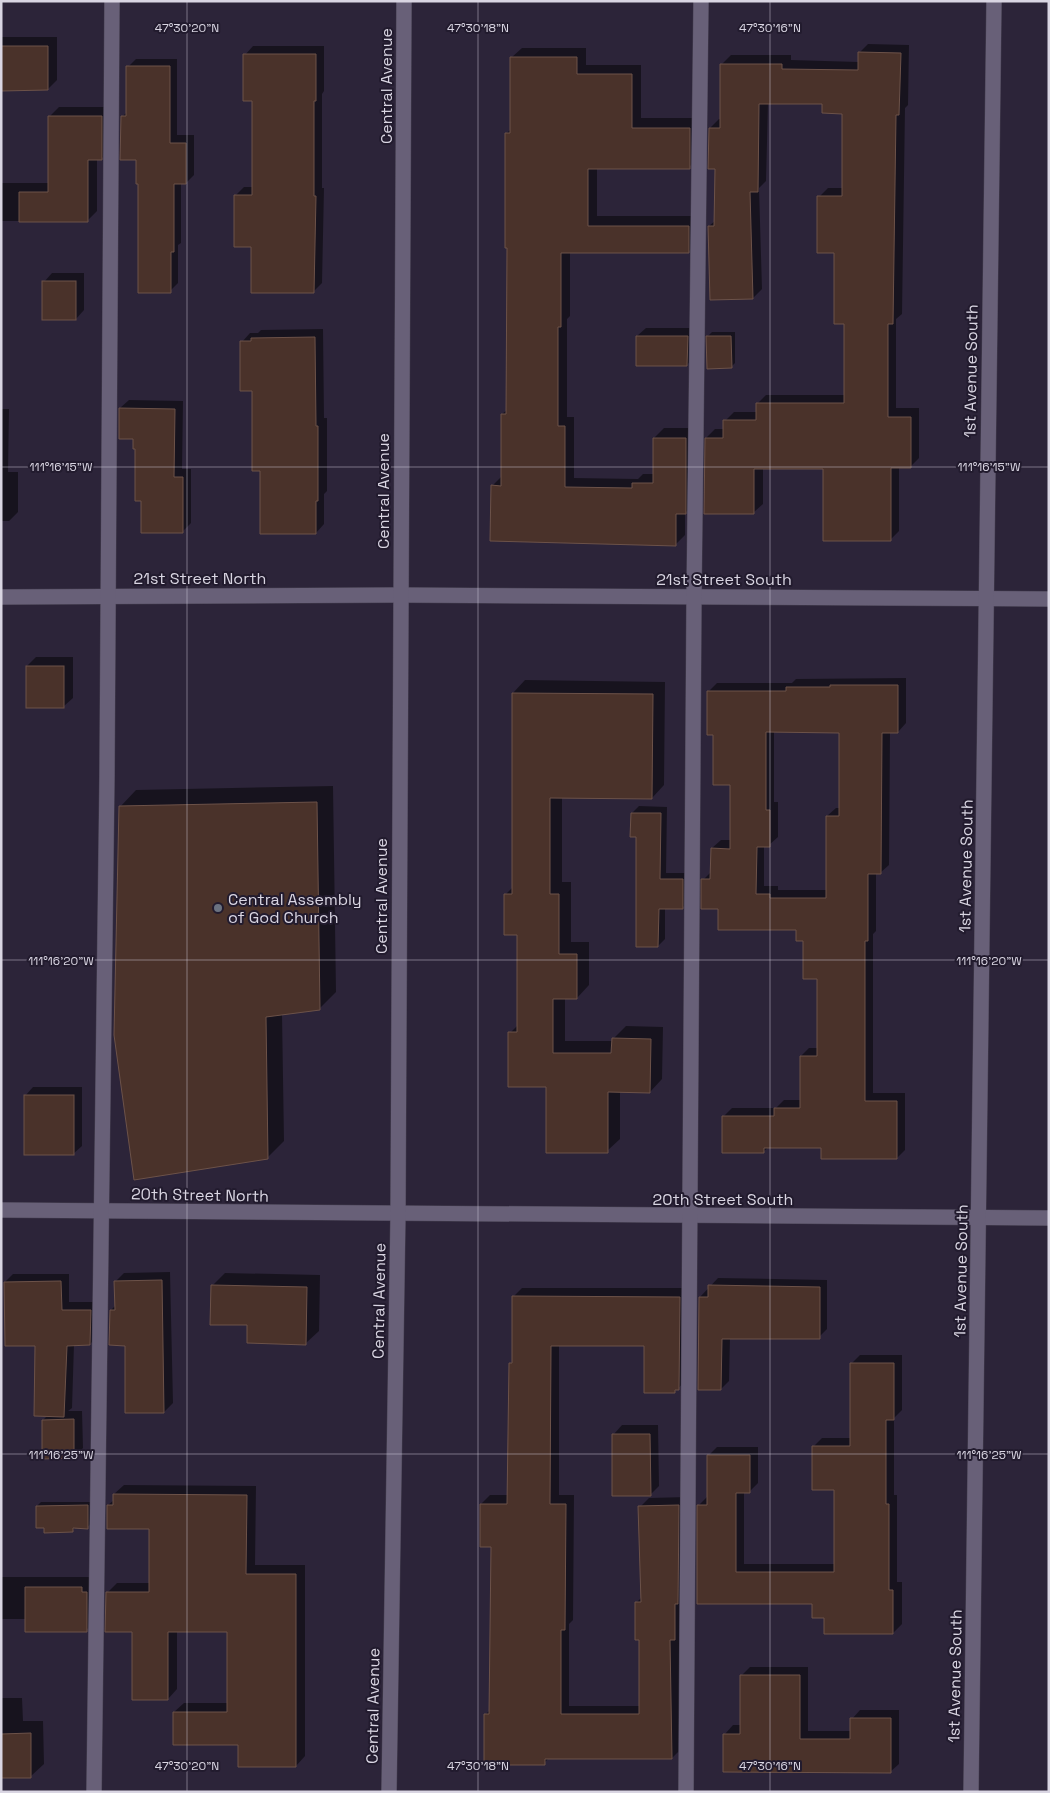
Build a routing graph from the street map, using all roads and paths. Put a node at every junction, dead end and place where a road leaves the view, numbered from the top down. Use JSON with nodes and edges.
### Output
{"nodes":[{"id":1,"x":112,"y":1,"type":"edge"},
{"id":2,"x":404,"y":1,"type":"edge"},
{"id":3,"x":701,"y":1,"type":"edge"},
{"id":4,"x":994,"y":1,"type":"edge"},
{"id":5,"x":400,"y":595,"type":"junction"},
{"id":6,"x":108,"y":596,"type":"junction"},
{"id":7,"x":1,"y":597,"type":"edge"},
{"id":8,"x":694,"y":597,"type":"junction"},
{"id":9,"x":986,"y":598,"type":"junction"},
{"id":10,"x":1049,"y":598,"type":"edge"},
{"id":11,"x":1,"y":1210,"type":"edge"},
{"id":12,"x":102,"y":1211,"type":"junction"},
{"id":13,"x":398,"y":1214,"type":"junction"},
{"id":14,"x":689,"y":1216,"type":"junction"},
{"id":15,"x":980,"y":1218,"type":"junction"},
{"id":16,"x":1049,"y":1218,"type":"edge"},
{"id":17,"x":94,"y":1792,"type":"edge"},
{"id":18,"x":389,"y":1792,"type":"edge"},
{"id":19,"x":686,"y":1792,"type":"edge"},
{"id":20,"x":971,"y":1792,"type":"edge"}],
"edges":[{"from":1,"to":6,"type":"street"},
{"from":2,"to":5,"type":"street","name":"Central Avenue"},
{"from":3,"to":8,"type":"street"},
{"from":4,"to":9,"type":"street","name":"1st Avenue South"},
{"from":5,"to":6,"type":"street","name":"21st Street North"},
{"from":5,"to":8,"type":"street","name":"21st Street South"},
{"from":5,"to":13,"type":"street","name":"Central Avenue"},
{"from":6,"to":7,"type":"street","name":"21st Street North"},
{"from":6,"to":12,"type":"street"},
{"from":8,"to":9,"type":"street","name":"21st Street South"},
{"from":8,"to":14,"type":"street"},
{"from":9,"to":10,"type":"street","name":"21st Street South"},
{"from":9,"to":15,"type":"street","name":"1st Avenue South"},
{"from":11,"to":12,"type":"street","name":"20th Street North"},
{"from":12,"to":13,"type":"street","name":"20th Street North"},
{"from":12,"to":17,"type":"street"},
{"from":13,"to":14,"type":"street","name":"20th Street South"},
{"from":13,"to":18,"type":"street","name":"Central Avenue"},
{"from":14,"to":15,"type":"street","name":"20th Street South"},
{"from":14,"to":19,"type":"street"},
{"from":15,"to":16,"type":"street","name":"20th Street South"},
{"from":15,"to":20,"type":"street","name":"1st Avenue South"}]}
